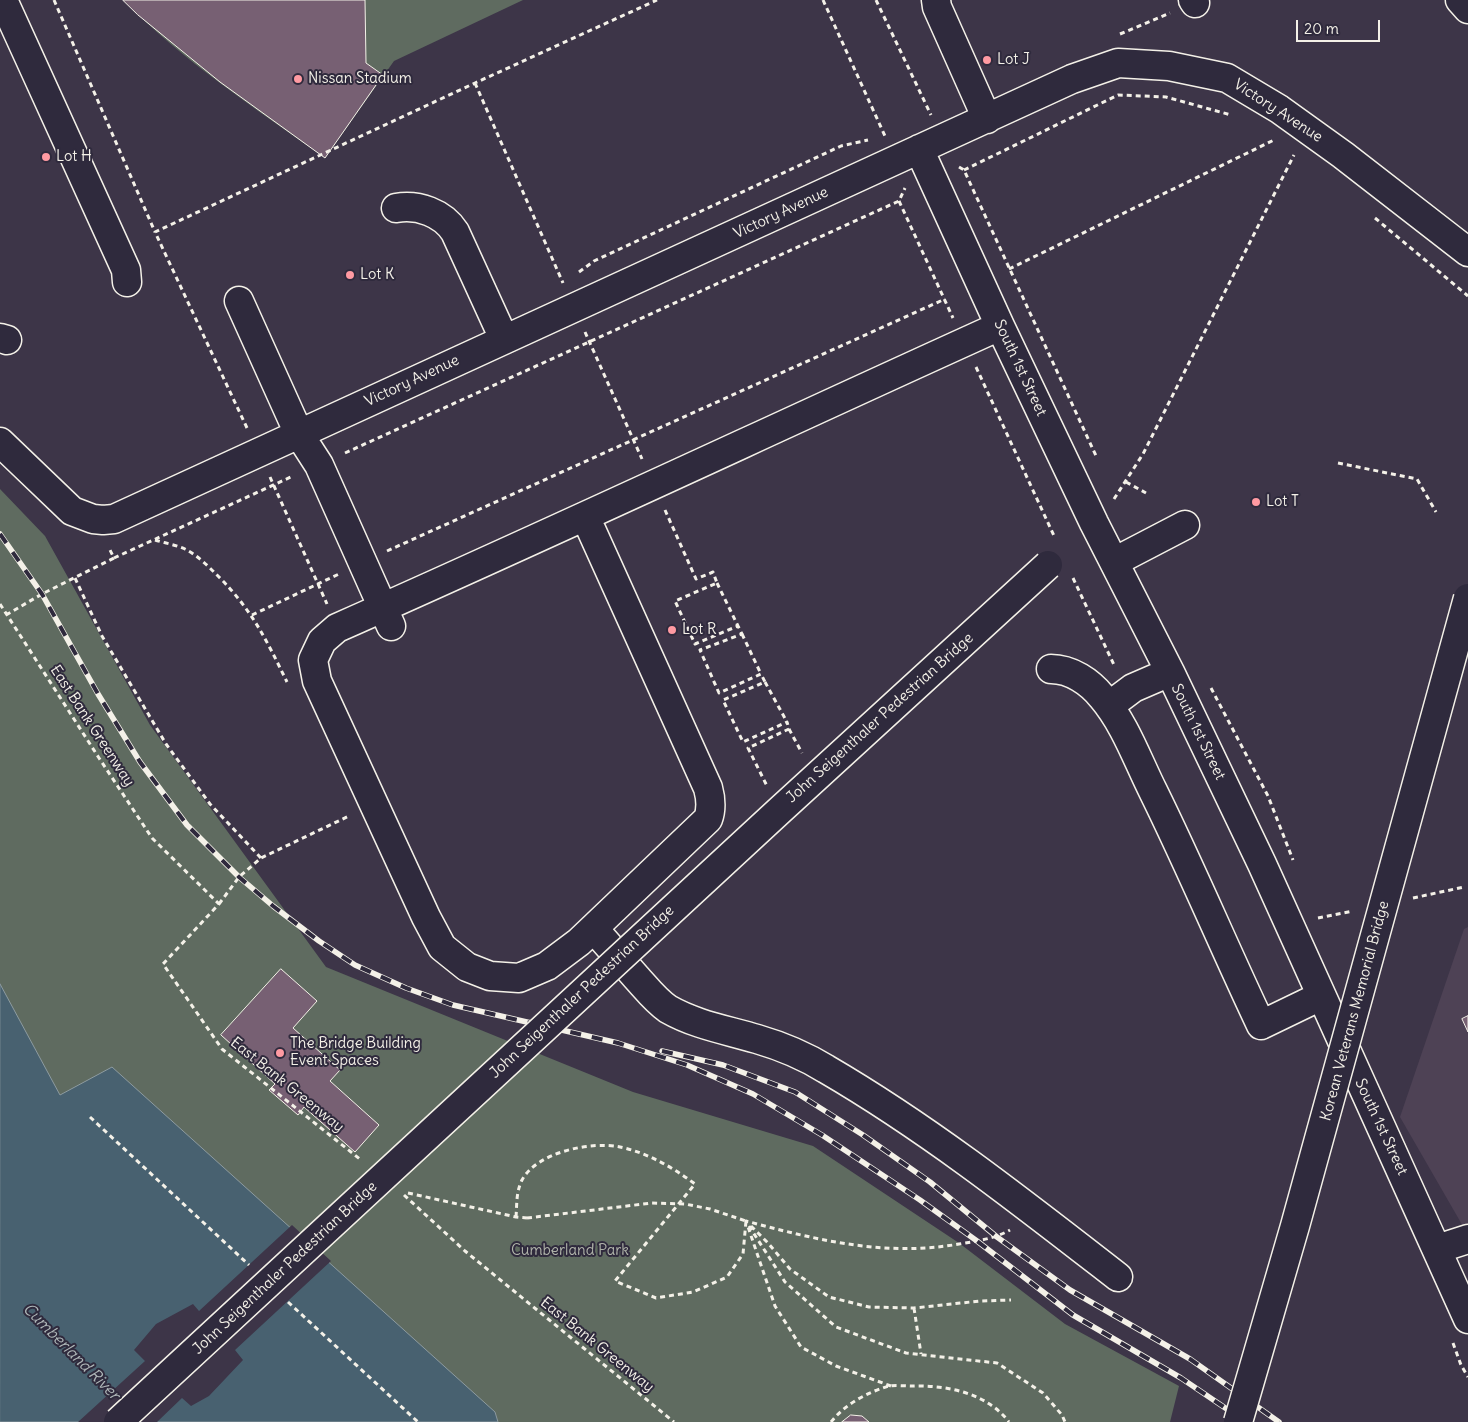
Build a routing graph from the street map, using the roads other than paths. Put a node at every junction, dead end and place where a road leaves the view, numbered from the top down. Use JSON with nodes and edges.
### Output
{"nodes":[{"id":1,"x":3,"y":0,"type":"edge"},
{"id":2,"x":936,"y":0,"type":"edge"},
{"id":3,"x":1460,"y":0,"type":"edge"},
{"id":4,"x":1468,"y":9,"type":"edge"},
{"id":5,"x":986,"y":119,"type":"junction"},
{"id":6,"x":919,"y":149,"type":"junction"},
{"id":7,"x":396,"y":208,"type":"dead end"},
{"id":8,"x":1468,"y":252,"type":"edge"},
{"id":9,"x":127,"y":282,"type":"dead end"},
{"id":10,"x":239,"y":300,"type":"dead end"},
{"id":11,"x":1000,"y":326,"type":"junction"},
{"id":12,"x":504,"y":339,"type":"junction"},
{"id":13,"x":299,"y":434,"type":"junction"},
{"id":14,"x":0,"y":442,"type":"edge"},
{"id":15,"x":585,"y":516,"type":"junction"},
{"id":16,"x":1185,"y":526,"type":"dead end"},
{"id":17,"x":1053,"y":553,"type":"road end"},
{"id":18,"x":1114,"y":562,"type":"junction"},
{"id":19,"x":1468,"y":598,"type":"edge"},
{"id":20,"x":387,"y":617,"type":"junction"},
{"id":21,"x":1051,"y":669,"type":"dead end"},
{"id":22,"x":1170,"y":672,"type":"junction"},
{"id":23,"x":1118,"y":699,"type":"junction"},
{"id":24,"x":594,"y":929,"type":"junction"},
{"id":25,"x":1321,"y":996,"type":"junction"},
{"id":26,"x":1468,"y":1239,"type":"edge"},
{"id":27,"x":1437,"y":1249,"type":"junction"},
{"id":28,"x":1118,"y":1277,"type":"dead end"},
{"id":29,"x":1468,"y":1319,"type":"edge"},
{"id":30,"x":118,"y":1422,"type":"edge"},
{"id":31,"x":1238,"y":1422,"type":"edge"}],
"edges":[{"from":1,"to":9,"type":"street"},
{"from":2,"to":5,"type":"street"},
{"from":3,"to":4,"type":"street"},
{"from":5,"to":6,"type":"street","name":"Victory Avenue"},
{"from":5,"to":8,"type":"street","name":"Victory Avenue"},
{"from":6,"to":11,"type":"street","name":"South 1st Street"},
{"from":6,"to":12,"type":"street","name":"Victory Avenue"},
{"from":7,"to":12,"type":"street"},
{"from":10,"to":13,"type":"street"},
{"from":11,"to":15,"type":"street"},
{"from":11,"to":18,"type":"street","name":"South 1st Street"},
{"from":12,"to":13,"type":"street","name":"Victory Avenue"},
{"from":13,"to":14,"type":"street","name":"Victory Avenue"},
{"from":13,"to":20,"type":"street"},
{"from":15,"to":20,"type":"street"},
{"from":15,"to":24,"type":"street"},
{"from":16,"to":18,"type":"street"},
{"from":17,"to":30,"type":"street","name":"John Seigenthaler Pedestrian Bridge","bridge":true},
{"from":18,"to":22,"type":"street","name":"South 1st Street"},
{"from":19,"to":31,"type":"street","name":"Korean Veterans Memorial Bridge","bridge":true},
{"from":20,"to":24,"type":"street"},
{"from":21,"to":23,"type":"street"},
{"from":22,"to":23,"type":"street"},
{"from":22,"to":25,"type":"street","name":"South 1st Street"},
{"from":23,"to":25,"type":"street"},
{"from":24,"to":28,"type":"street"},
{"from":25,"to":27,"type":"street","name":"South 1st Street"},
{"from":26,"to":27,"type":"street"},
{"from":27,"to":29,"type":"street","name":"South 1st Street"}]}
